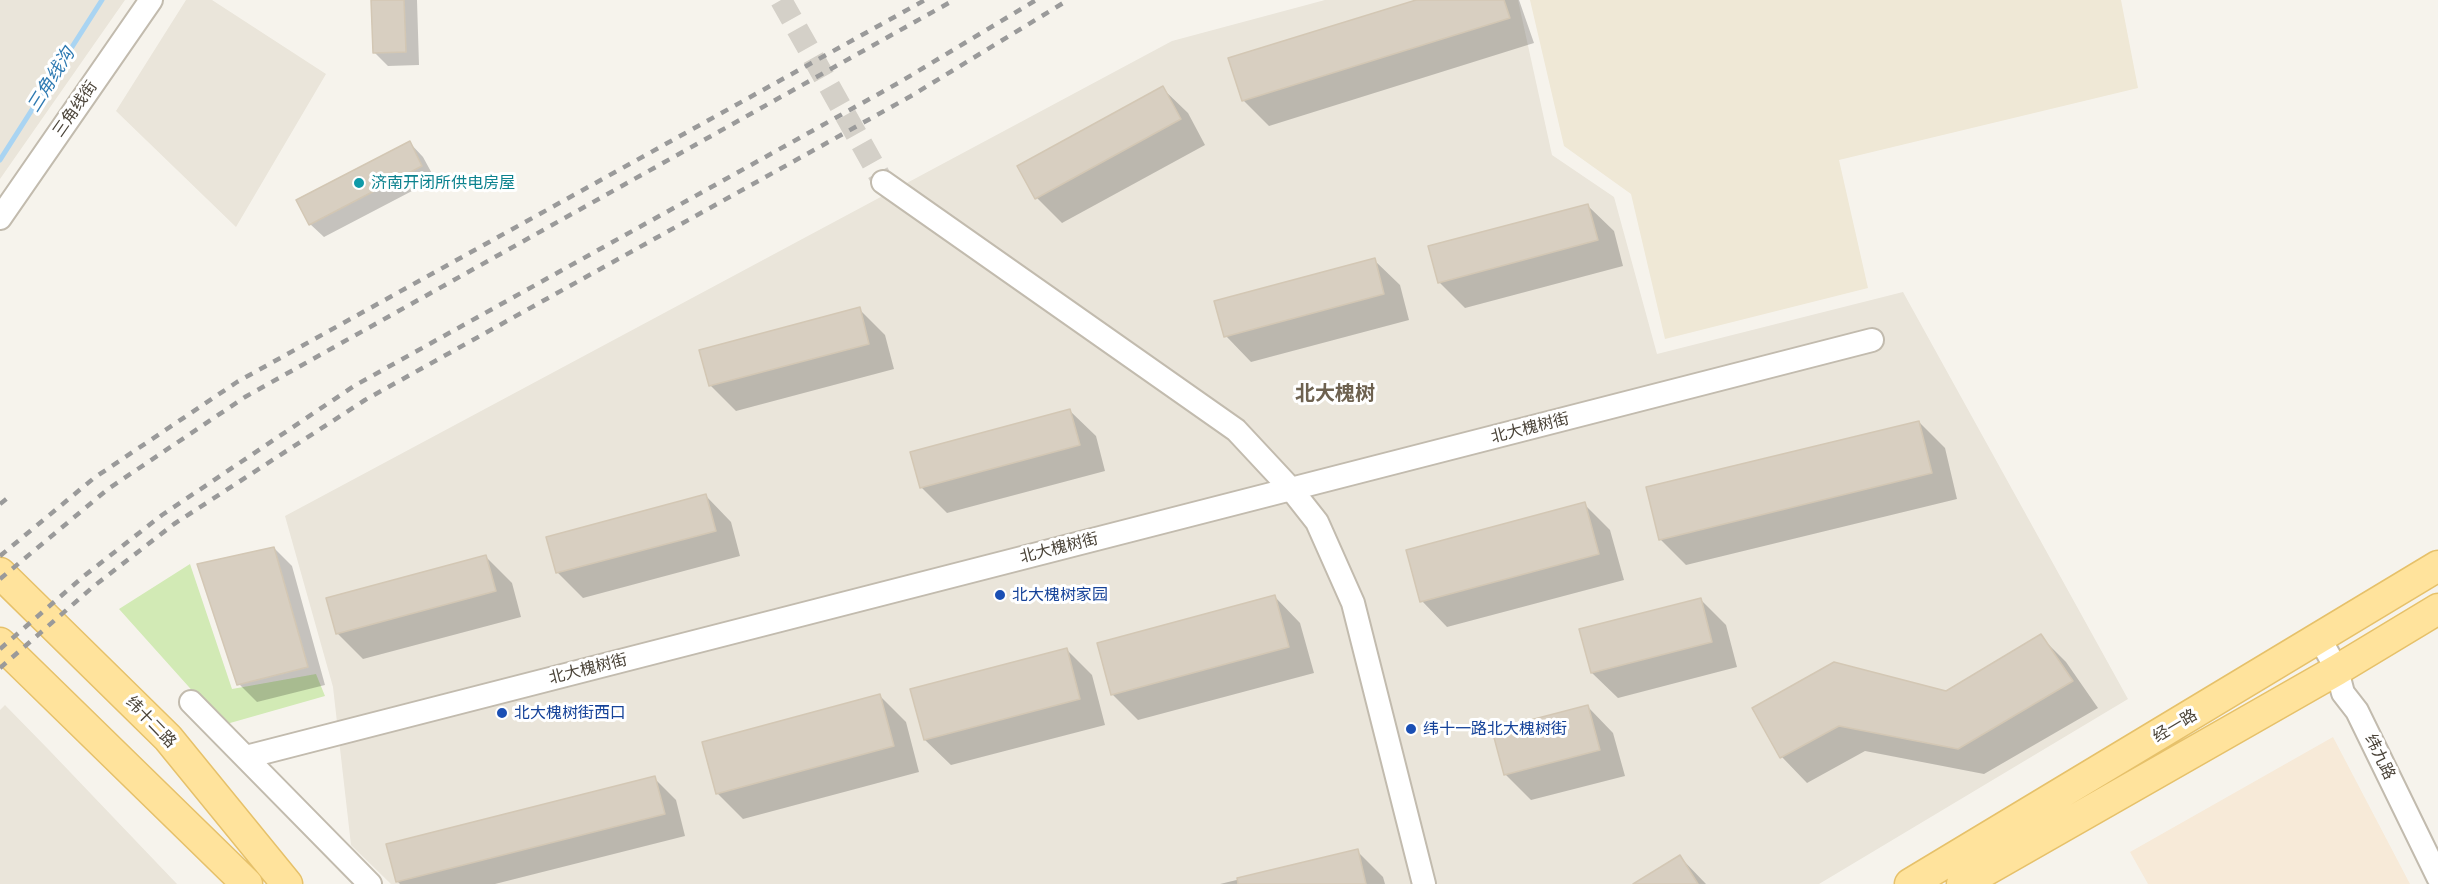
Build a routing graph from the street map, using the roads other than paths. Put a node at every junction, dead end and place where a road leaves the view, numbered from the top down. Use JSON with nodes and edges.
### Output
{"nodes":[{"id":1,"x":151,"y":0,"type":"edge"},
{"id":2,"x":883,"y":182,"type":"tunnel mouth"},
{"id":3,"x":0,"y":218,"type":"edge"},
{"id":4,"x":1872,"y":340,"type":"dead end"},
{"id":5,"x":1291,"y":489,"type":"junction"},
{"id":6,"x":2438,"y":566,"type":"edge"},
{"id":7,"x":0,"y":573,"type":"edge"},
{"id":8,"x":2438,"y":609,"type":"edge"},
{"id":9,"x":2320,"y":639,"type":"junction"},
{"id":10,"x":0,"y":643,"type":"edge"},
{"id":11,"x":2337,"y":670,"type":"junction"},
{"id":12,"x":190,"y":702,"type":"dead end"},
{"id":13,"x":246,"y":756,"type":"junction"},
{"id":14,"x":2438,"y":877,"type":"edge"},
{"id":15,"x":247,"y":884,"type":"edge"},
{"id":16,"x":287,"y":884,"type":"edge"},
{"id":17,"x":370,"y":884,"type":"edge"},
{"id":18,"x":1424,"y":884,"type":"edge"},
{"id":19,"x":1910,"y":884,"type":"edge"},
{"id":20,"x":1962,"y":884,"type":"edge"}],
"edges":[{"from":1,"to":3,"type":"street","name":"三角线街"},
{"from":2,"to":5,"type":"street"},
{"from":4,"to":5,"type":"street","name":"北大槐树街"},
{"from":5,"to":13,"type":"street","name":"北大槐树街"},
{"from":5,"to":18,"type":"street"},
{"from":6,"to":9,"type":"main road","name":"经一路"},
{"from":7,"to":16,"type":"main road","name":"纬十二路"},
{"from":8,"to":11,"type":"main road","name":"经一路"},
{"from":9,"to":11,"type":"street","name":"纬九路"},
{"from":9,"to":19,"type":"main road","name":"经一路"},
{"from":10,"to":15,"type":"main road"},
{"from":11,"to":14,"type":"street","name":"纬九路"},
{"from":11,"to":20,"type":"main road","name":"经一路"},
{"from":12,"to":13,"type":"street"},
{"from":13,"to":17,"type":"street"}]}
